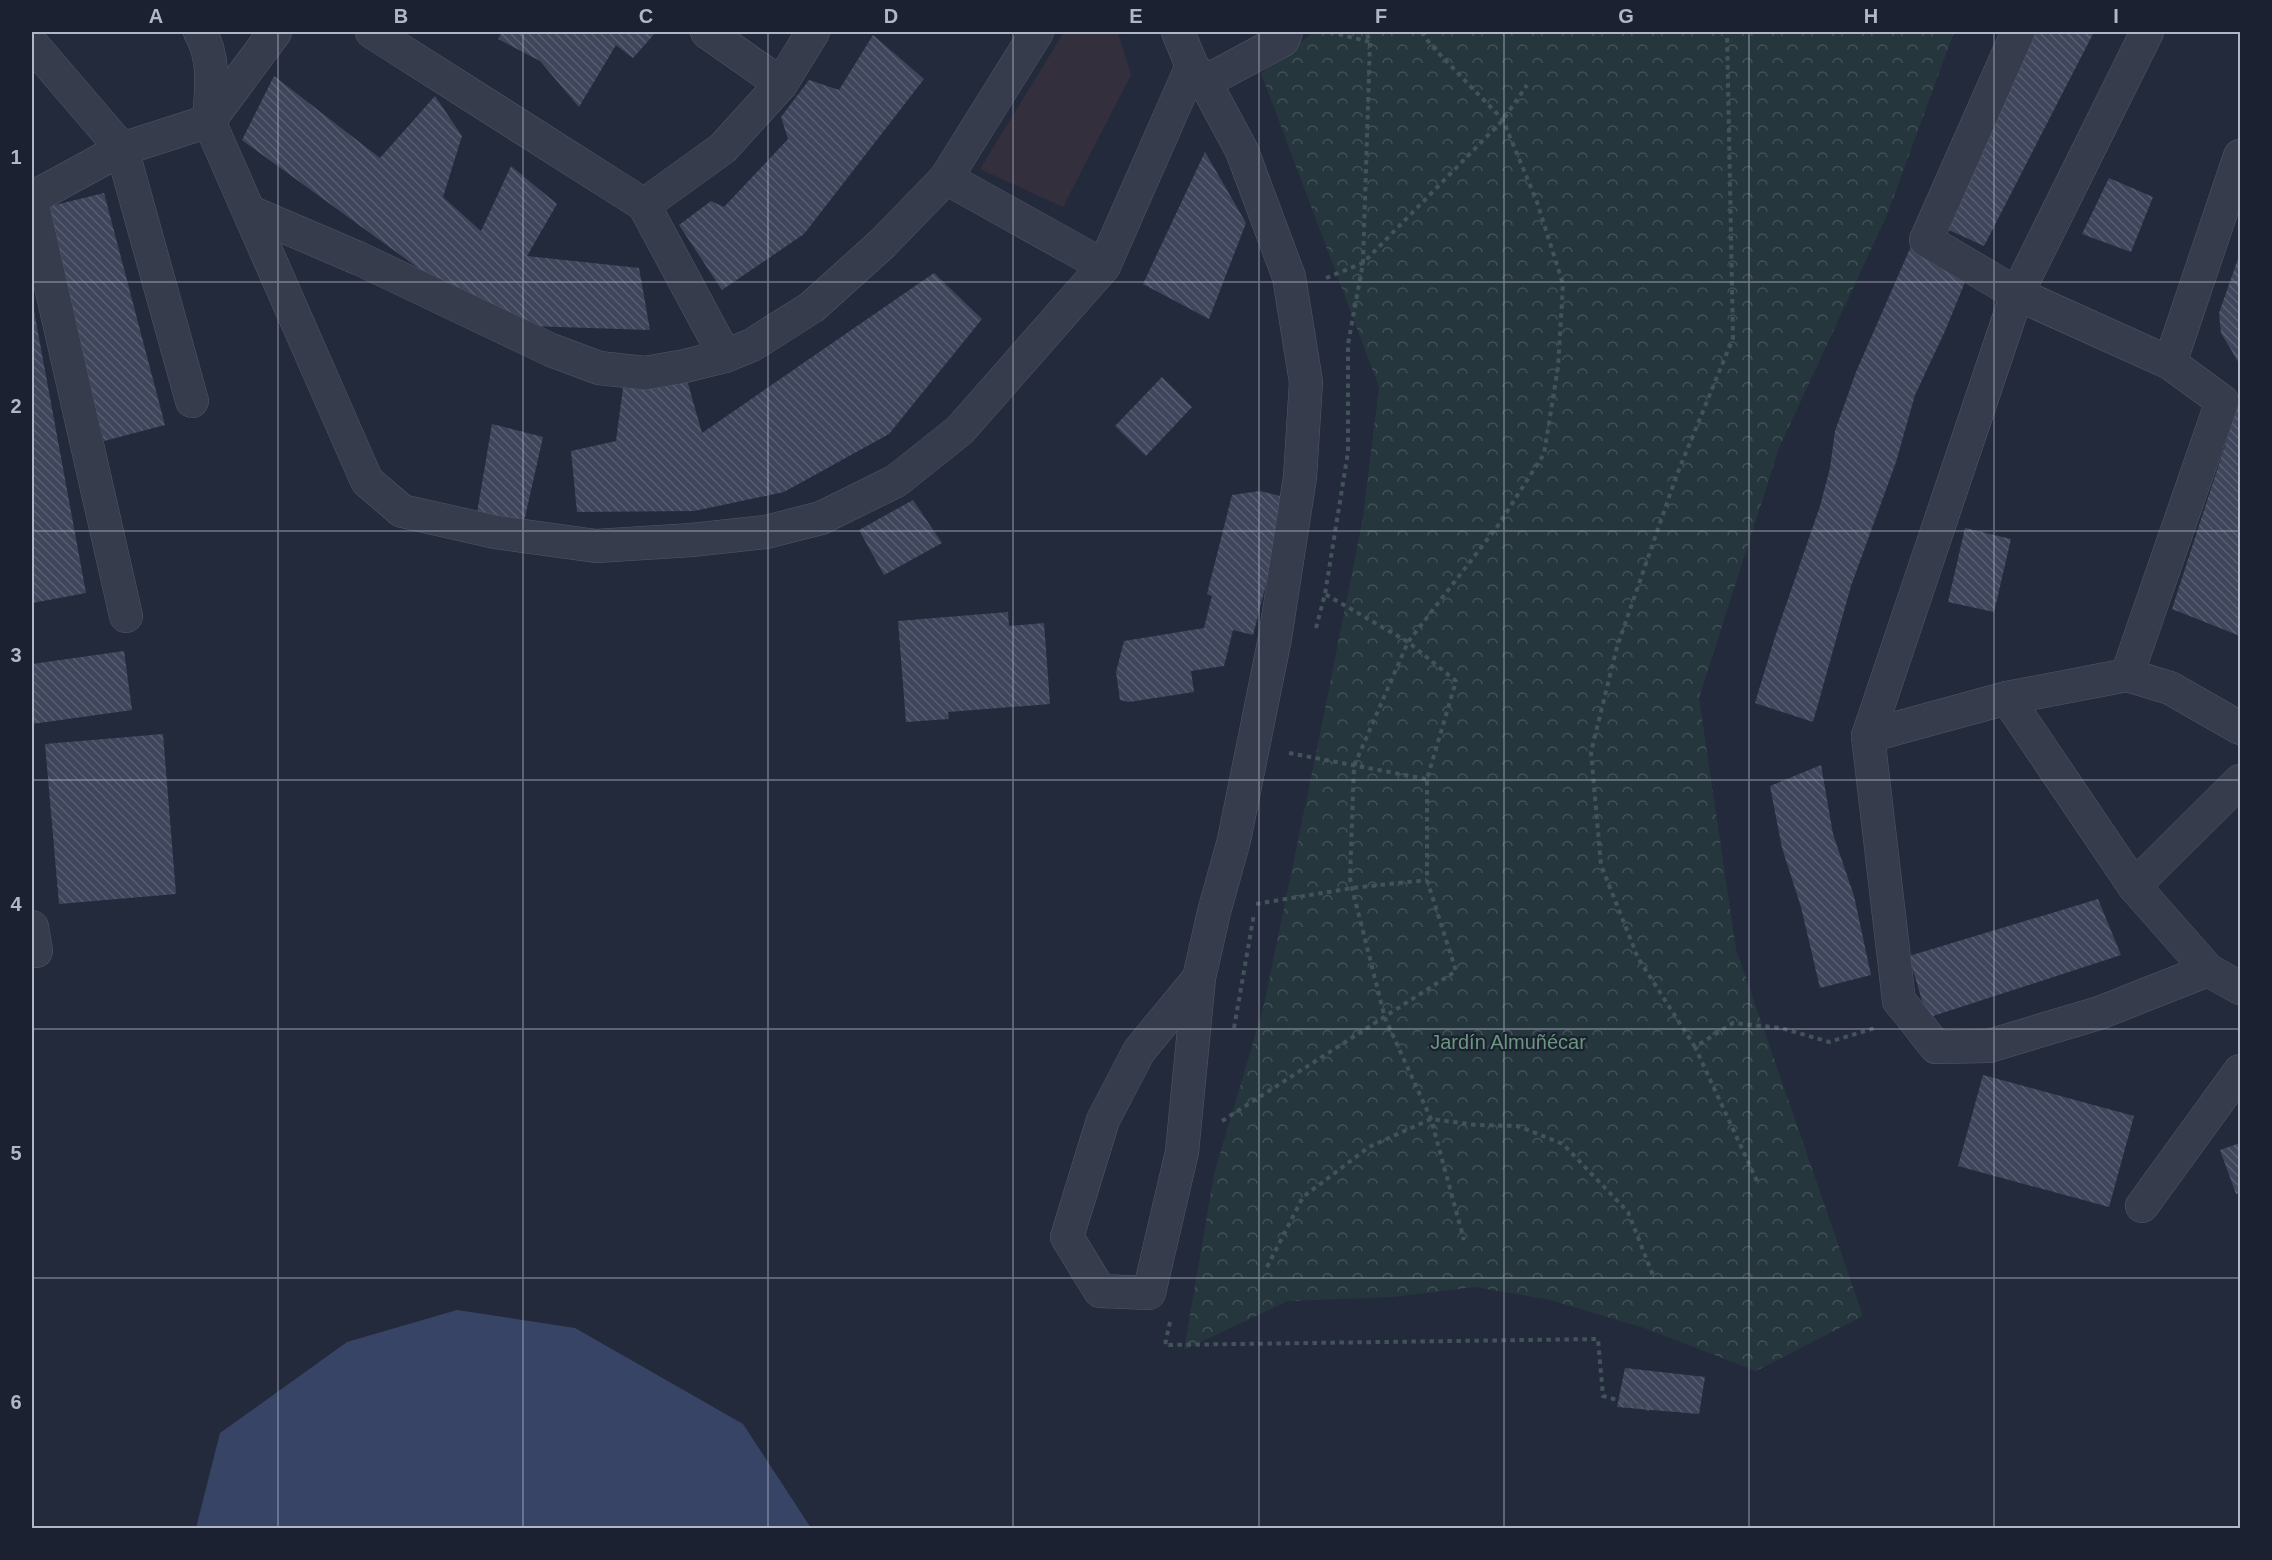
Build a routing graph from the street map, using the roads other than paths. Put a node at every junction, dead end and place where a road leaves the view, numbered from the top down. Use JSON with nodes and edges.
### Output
{"nodes":[{"id":1,"x":200,"y":32,"type":"edge"},
{"id":2,"x":275,"y":32,"type":"edge"},
{"id":3,"x":372,"y":32,"type":"edge"},
{"id":4,"x":707,"y":32,"type":"edge"},
{"id":5,"x":813,"y":32,"type":"edge"},
{"id":6,"x":1037,"y":32,"type":"edge"},
{"id":7,"x":1178,"y":32,"type":"edge"},
{"id":8,"x":1286,"y":32,"type":"edge"},
{"id":9,"x":2018,"y":32,"type":"edge"},
{"id":10,"x":2147,"y":32,"type":"edge"},
{"id":11,"x":32,"y":44,"type":"edge"},
{"id":12,"x":1198,"y":74,"type":"junction"},
{"id":13,"x":781,"y":84,"type":"junction"},
{"id":14,"x":209,"y":121,"type":"junction"},
{"id":15,"x":122,"y":148,"type":"junction"},
{"id":16,"x":2241,"y":156,"type":"edge"},
{"id":17,"x":946,"y":178,"type":"junction"},
{"id":18,"x":32,"y":198,"type":"edge"},
{"id":19,"x":32,"y":203,"type":"edge"},
{"id":20,"x":644,"y":205,"type":"junction"},
{"id":21,"x":250,"y":212,"type":"junction"},
{"id":22,"x":1104,"y":266,"type":"junction"},
{"id":23,"x":2017,"y":294,"type":"junction"},
{"id":24,"x":725,"y":356,"type":"junction"},
{"id":25,"x":2170,"y":363,"type":"junction"},
{"id":26,"x":192,"y":401,"type":"dead end"},
{"id":27,"x":126,"y":616,"type":"dead end"},
{"id":28,"x":2127,"y":675,"type":"junction"},
{"id":29,"x":2007,"y":698,"type":"junction"},
{"id":30,"x":2241,"y":728,"type":"edge"},
{"id":31,"x":1868,"y":736,"type":"junction"},
{"id":32,"x":2241,"y":781,"type":"edge"},
{"id":33,"x":2134,"y":886,"type":"junction"},
{"id":34,"x":2208,"y":970,"type":"junction"},
{"id":35,"x":1199,"y":978,"type":"junction"},
{"id":36,"x":2241,"y":988,"type":"edge"},
{"id":37,"x":2241,"y":1071,"type":"edge"},
{"id":38,"x":2142,"y":1206,"type":"dead end"}],
"edges":[{"from":1,"to":14,"type":"street"},
{"from":2,"to":14,"type":"street"},
{"from":3,"to":20,"type":"street"},
{"from":4,"to":13,"type":"street"},
{"from":5,"to":13,"type":"street"},
{"from":6,"to":17,"type":"street"},
{"from":7,"to":12,"type":"street"},
{"from":8,"to":12,"type":"street"},
{"from":9,"to":23,"type":"street"},
{"from":10,"to":23,"type":"street"},
{"from":11,"to":15,"type":"street"},
{"from":12,"to":22,"type":"street"},
{"from":12,"to":35,"type":"street"},
{"from":13,"to":20,"type":"street"},
{"from":14,"to":15,"type":"street"},
{"from":14,"to":21,"type":"street"},
{"from":15,"to":18,"type":"street"},
{"from":15,"to":26,"type":"street"},
{"from":16,"to":25,"type":"street"},
{"from":17,"to":22,"type":"street"},
{"from":17,"to":24,"type":"street"},
{"from":19,"to":27,"type":"street"},
{"from":20,"to":24,"type":"street"},
{"from":21,"to":22,"type":"street"},
{"from":21,"to":24,"type":"street"},
{"from":23,"to":25,"type":"street"},
{"from":23,"to":31,"type":"street"},
{"from":25,"to":28,"type":"street"},
{"from":28,"to":29,"type":"street"},
{"from":28,"to":30,"type":"street"},
{"from":29,"to":31,"type":"street"},
{"from":29,"to":33,"type":"street"},
{"from":31,"to":34,"type":"street"},
{"from":32,"to":33,"type":"street"},
{"from":33,"to":34,"type":"street"},
{"from":34,"to":36,"type":"street"},
{"from":35,"to":35,"type":"street"},
{"from":37,"to":38,"type":"street"}]}
